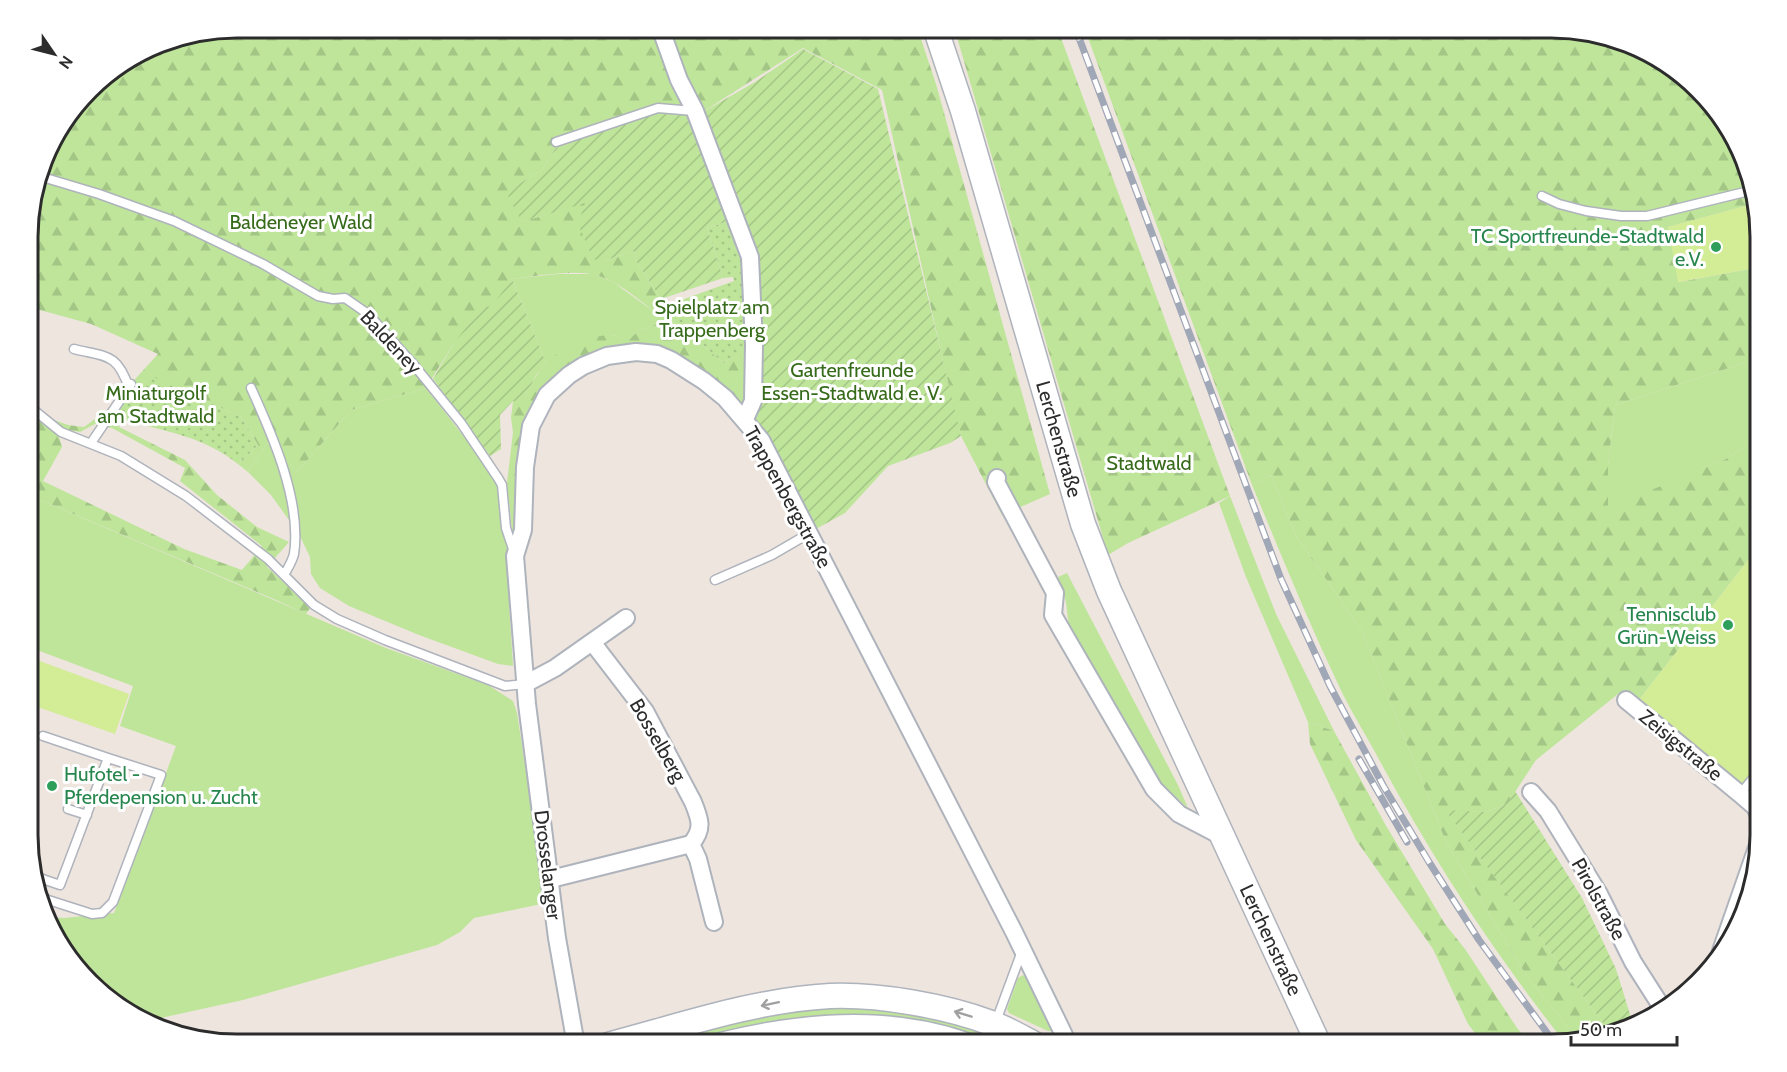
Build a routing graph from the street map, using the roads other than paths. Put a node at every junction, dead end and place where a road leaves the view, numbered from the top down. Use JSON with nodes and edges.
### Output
{"nodes":[{"id":1,"x":664,"y":38,"type":"edge"},
{"id":2,"x":938,"y":38,"type":"edge"},
{"id":3,"x":695,"y":111,"type":"junction"},
{"id":4,"x":556,"y":142,"type":"dead end"},
{"id":5,"x":46,"y":178,"type":"edge"},
{"id":6,"x":1744,"y":192,"type":"edge"},
{"id":7,"x":1542,"y":196,"type":"dead end"},
{"id":8,"x":74,"y":349,"type":"dead end"},
{"id":9,"x":250,"y":388,"type":"dead end"},
{"id":10,"x":38,"y":413,"type":"edge"},
{"id":11,"x":745,"y":419,"type":"junction"},
{"id":12,"x":91,"y":443,"type":"junction"},
{"id":13,"x":997,"y":478,"type":"dead end"},
{"id":14,"x":808,"y":534,"type":"junction"},
{"id":15,"x":515,"y":556,"type":"junction"},
{"id":16,"x":284,"y":575,"type":"junction"},
{"id":17,"x":715,"y":579,"type":"dead end"},
{"id":18,"x":626,"y":618,"type":"dead end"},
{"id":19,"x":592,"y":642,"type":"junction"},
{"id":20,"x":525,"y":684,"type":"junction"},
{"id":21,"x":1626,"y":700,"type":"dead end"},
{"id":22,"x":43,"y":736,"type":"dead end"},
{"id":23,"x":108,"y":758,"type":"junction"},
{"id":24,"x":1749,"y":783,"type":"edge"},
{"id":25,"x":1531,"y":792,"type":"dead end"},
{"id":26,"x":1740,"y":794,"type":"junction"},
{"id":27,"x":1749,"y":802,"type":"edge"},
{"id":28,"x":68,"y":808,"type":"dead end"},
{"id":29,"x":87,"y":815,"type":"junction"},
{"id":30,"x":1221,"y":836,"type":"junction"},
{"id":31,"x":691,"y":844,"type":"junction"},
{"id":32,"x":42,"y":879,"type":"edge"},
{"id":33,"x":551,"y":879,"type":"junction"},
{"id":34,"x":49,"y":900,"type":"edge"},
{"id":35,"x":714,"y":922,"type":"dead end"},
{"id":36,"x":1022,"y":951,"type":"junction"},
{"id":37,"x":1659,"y":1002,"type":"edge"},
{"id":38,"x":995,"y":1024,"type":"junction"},
{"id":39,"x":574,"y":1034,"type":"edge"},
{"id":40,"x":649,"y":1034,"type":"edge"},
{"id":41,"x":768,"y":1034,"type":"edge"},
{"id":42,"x":918,"y":1034,"type":"edge"},
{"id":43,"x":1015,"y":1034,"type":"edge"},
{"id":44,"x":1064,"y":1034,"type":"edge"},
{"id":45,"x":1314,"y":1034,"type":"edge"}],
"edges":[{"from":1,"to":3,"type":"street"},
{"from":2,"to":30,"type":"main road","name":"Lerchenstraße"},
{"from":3,"to":4,"type":"lane"},
{"from":3,"to":11,"type":"street"},
{"from":5,"to":15,"type":"lane","name":"Baldeney"},
{"from":6,"to":7,"type":"lane"},
{"from":8,"to":12,"type":"lane"},
{"from":9,"to":16,"type":"lane"},
{"from":10,"to":12,"type":"lane"},
{"from":11,"to":14,"type":"street","name":"Trappenbergstraße"},
{"from":11,"to":15,"type":"street","name":"Trappenbergstraße"},
{"from":12,"to":16,"type":"lane"},
{"from":13,"to":30,"type":"street"},
{"from":14,"to":17,"type":"lane"},
{"from":14,"to":36,"type":"street","name":"Trappenbergstraße"},
{"from":15,"to":20,"type":"street","name":"Trappenbergstraße"},
{"from":16,"to":20,"type":"lane"},
{"from":18,"to":19,"type":"street"},
{"from":19,"to":20,"type":"street"},
{"from":19,"to":31,"type":"street","name":"Bosselberg"},
{"from":20,"to":33,"type":"street","name":"Drosselanger"},
{"from":21,"to":26,"type":"street","name":"Zeisigstraße"},
{"from":22,"to":23,"type":"lane"},
{"from":23,"to":29,"type":"lane"},
{"from":23,"to":34,"type":"lane"},
{"from":24,"to":26,"type":"lane"},
{"from":25,"to":37,"type":"street","name":"Pirolstraße"},
{"from":26,"to":27,"type":"street","name":"Zeisigstraße"},
{"from":28,"to":29,"type":"lane"},
{"from":29,"to":32,"type":"lane"},
{"from":30,"to":45,"type":"main road","name":"Lerchenstraße"},
{"from":31,"to":33,"type":"street"},
{"from":31,"to":35,"type":"street"},
{"from":33,"to":39,"type":"street","name":"Drosselanger"},
{"from":36,"to":38,"type":"lane"},
{"from":36,"to":44,"type":"street","name":"Trappenbergstraße"},
{"from":38,"to":40,"type":"main road","one_way":true},
{"from":38,"to":43,"type":"main road"},
{"from":41,"to":42,"type":"main road"}]}
